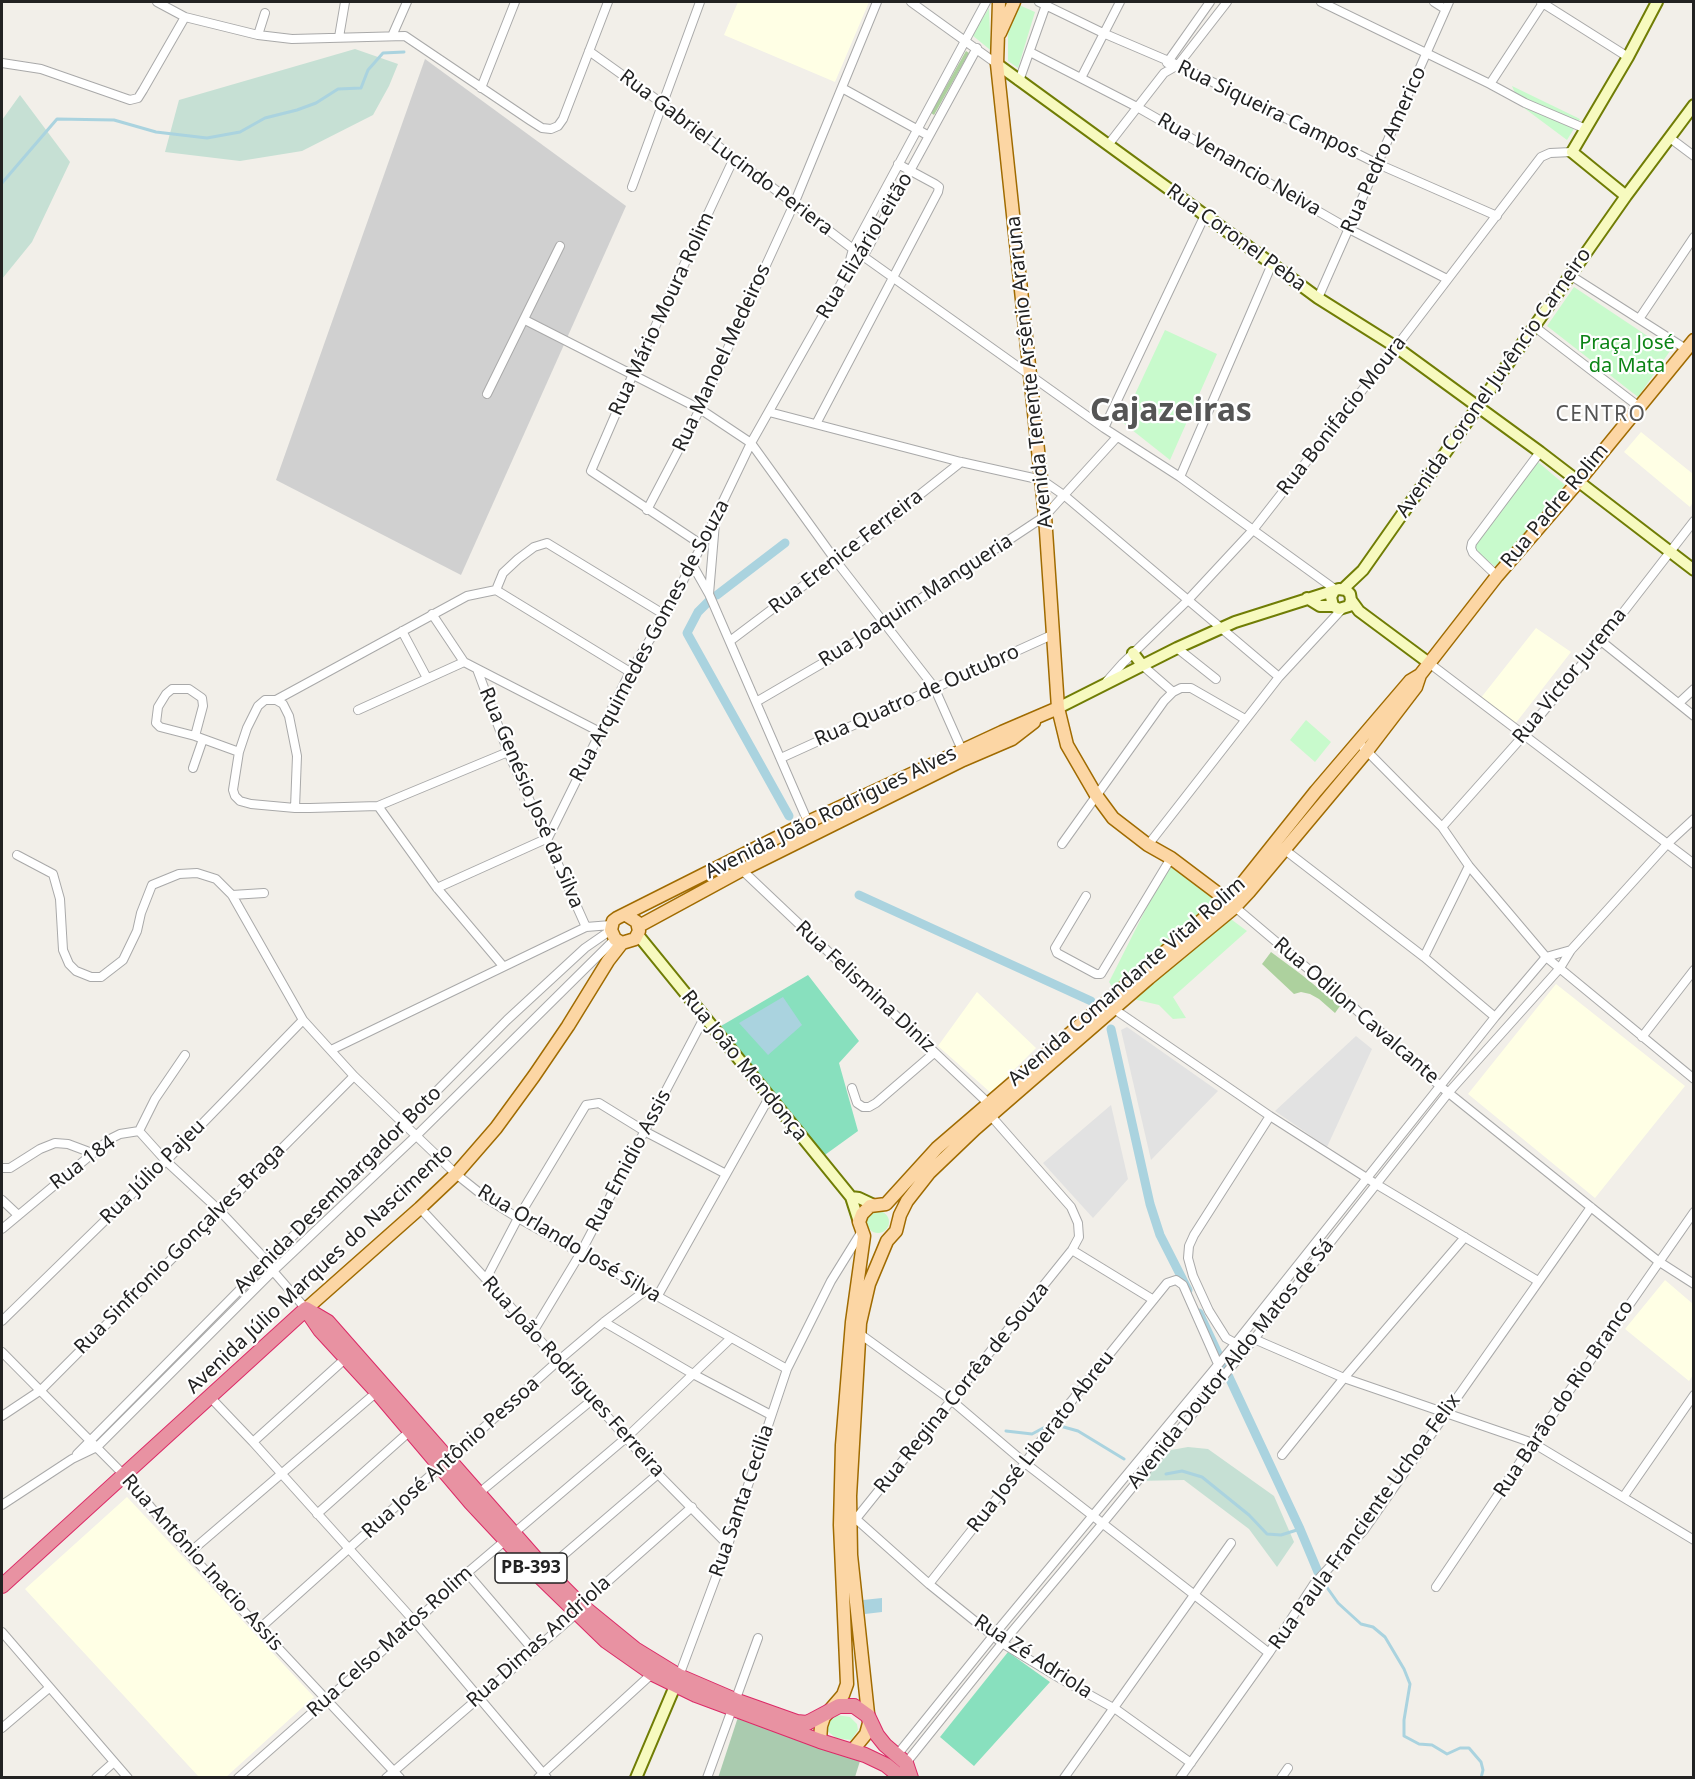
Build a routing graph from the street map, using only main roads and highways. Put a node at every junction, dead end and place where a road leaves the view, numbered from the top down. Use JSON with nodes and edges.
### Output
{"nodes":[{"id":1,"x":999,"y":2,"type":"edge"},
{"id":2,"x":1014,"y":2,"type":"edge"},
{"id":3,"x":1657,"y":2,"type":"edge"},
{"id":4,"x":999,"y":37,"type":"junction"},
{"id":5,"x":998,"y":64,"type":"junction"},
{"id":6,"x":1694,"y":105,"type":"edge"},
{"id":7,"x":1626,"y":196,"type":"junction"},
{"id":8,"x":1690,"y":345,"type":"edge"},
{"id":9,"x":1477,"y":407,"type":"junction"},
{"id":10,"x":1578,"y":482,"type":"junction"},
{"id":11,"x":1694,"y":570,"type":"edge"},
{"id":12,"x":1341,"y":600,"type":"junction"},
{"id":13,"x":1133,"y":653,"type":"road end"},
{"id":14,"x":1429,"y":663,"type":"junction"},
{"id":15,"x":1142,"y":665,"type":"junction"},
{"id":16,"x":1420,"y":675,"type":"joint"},
{"id":17,"x":1058,"y":708,"type":"junction"},
{"id":18,"x":1040,"y":718,"type":"junction"},
{"id":19,"x":1362,"y":746,"type":"junction"},
{"id":20,"x":1231,"y":903,"type":"junction"},
{"id":21,"x":626,"y":915,"type":"junction"},
{"id":22,"x":638,"y":931,"type":"junction"},
{"id":23,"x":615,"y":934,"type":"junction"},
{"id":24,"x":850,"y":1197,"type":"junction"},
{"id":25,"x":880,"y":1204,"type":"junction"},
{"id":26,"x":900,"y":1215,"type":"junction"},
{"id":27,"x":862,"y":1230,"type":"junction"},
{"id":28,"x":887,"y":1241,"type":"junction"},
{"id":29,"x":306,"y":1309,"type":"junction"},
{"id":30,"x":380,"y":1389,"type":"junction"},
{"id":31,"x":445,"y":1462,"type":"junction"},
{"id":32,"x":510,"y":1536,"type":"junction"},
{"id":33,"x":2,"y":1586,"type":"edge"},
{"id":34,"x":578,"y":1609,"type":"junction"},
{"id":35,"x":678,"y":1681,"type":"junction"},
{"id":36,"x":734,"y":1705,"type":"junction"},
{"id":37,"x":827,"y":1712,"type":"junction"},
{"id":38,"x":868,"y":1716,"type":"junction"},
{"id":39,"x":820,"y":1742,"type":"junction"},
{"id":40,"x":852,"y":1750,"type":"junction"},
{"id":41,"x":900,"y":1769,"type":"edge"},
{"id":42,"x":636,"y":1778,"type":"edge"},
{"id":43,"x":911,"y":1778,"type":"edge"}],
"edges":[{"from":1,"to":4,"type":"main road","name":"Avenida Tenente Arsênio Araruna"},
{"from":2,"to":4,"type":"main road"},
{"from":3,"to":7,"type":"main road"},
{"from":4,"to":5,"type":"main road","name":"Avenida Tenente Arsênio Araruna"},
{"from":5,"to":9,"type":"main road","name":"Rua Coronel Peba"},
{"from":5,"to":17,"type":"main road","name":"Avenida Tenente Arsênio Araruna"},
{"from":6,"to":7,"type":"main road","name":"Avenida Coronel Juvêncio Carneiro"},
{"from":7,"to":9,"type":"main road","name":"Avenida Coronel Juvêncio Carneiro"},
{"from":8,"to":10,"type":"main road","name":"Rua Padre Rolim"},
{"from":9,"to":10,"type":"main road","name":"Rua Coronel Peba"},
{"from":9,"to":12,"type":"main road","name":"Avenida Coronel Juvêncio Carneiro"},
{"from":10,"to":11,"type":"main road","name":"Rua Coronel Peba"},
{"from":10,"to":14,"type":"main road","name":"Rua Padre Rolim"},
{"from":12,"to":14,"type":"main road","name":"Avenida João Rodrigues Alves"},
{"from":12,"to":15,"type":"main road","name":"Avenida João Rodrigues Alves"},
{"from":13,"to":15,"type":"main road"},
{"from":14,"to":16,"type":"main road","name":"Rua Padre Rolim"},
{"from":15,"to":17,"type":"main road","name":"Avenida João Rodrigues Alves"},
{"from":16,"to":19,"type":"main road","name":"Avenida Comandante Vital Rolim"},
{"from":17,"to":18,"type":"main road","name":"Avenida João Rodrigues Alves"},
{"from":17,"to":20,"type":"main road","name":"Rua Odilon Cavalcante"},
{"from":18,"to":21,"type":"main road","name":"Avenida João Rodrigues Alves"},
{"from":18,"to":22,"type":"main road","name":"Avenida João Rodrigues Alves"},
{"from":19,"to":20,"type":"main road","name":"Avenida Comandante Vital Rolim"},
{"from":19,"to":20,"type":"main road","name":"Avenida Comandante Vital Rolim"},
{"from":20,"to":25,"type":"main road","name":"Avenida Comandante Vital Rolim"},
{"from":20,"to":26,"type":"main road","name":"Avenida Comandante Vital Rolim"},
{"from":21,"to":22,"type":"main road"},
{"from":21,"to":23,"type":"main road"},
{"from":22,"to":23,"type":"main road"},
{"from":22,"to":24,"type":"main road","name":"Rua João Mendonça"},
{"from":23,"to":29,"type":"main road","name":"Avenida Júlio Marques do Nascimento"},
{"from":24,"to":25,"type":"main road"},
{"from":24,"to":27,"type":"main road"},
{"from":25,"to":26,"type":"main road"},
{"from":25,"to":27,"type":"main road","name":"Avenida Comandante Vital Rolim"},
{"from":26,"to":28,"type":"main road","name":"Avenida Comandante Vital Rolim"},
{"from":27,"to":28,"type":"main road"},
{"from":27,"to":37,"type":"main road"},
{"from":28,"to":38,"type":"main road","name":"Avenida Comandante Vital Rolim"},
{"from":29,"to":30,"type":"highway","number":"PB-393"},
{"from":29,"to":30,"type":"highway","number":"PB-393"},
{"from":29,"to":33,"type":"highway","name":"Avenida Júlio Marques do Nascimento"},
{"from":30,"to":31,"type":"highway","number":"PB-393"},
{"from":30,"to":31,"type":"highway","number":"PB-393"},
{"from":31,"to":32,"type":"highway","number":"PB-393"},
{"from":31,"to":32,"type":"highway","number":"PB-393"},
{"from":32,"to":34,"type":"highway","number":"PB-393"},
{"from":32,"to":34,"type":"highway","number":"PB-393"},
{"from":34,"to":35,"type":"highway","number":"PB-393"},
{"from":35,"to":36,"type":"highway","number":"PB-393"},
{"from":35,"to":42,"type":"main road","name":"Rua Santa Cecilia"},
{"from":36,"to":37,"type":"highway","number":"PB-393"},
{"from":36,"to":39,"type":"highway","number":"PB-393"},
{"from":37,"to":38,"type":"highway"},
{"from":37,"to":39,"type":"main road"},
{"from":38,"to":40,"type":"main road"},
{"from":38,"to":41,"type":"highway"},
{"from":39,"to":40,"type":"highway"},
{"from":40,"to":41,"type":"highway"},
{"from":41,"to":43,"type":"highway"}]}
